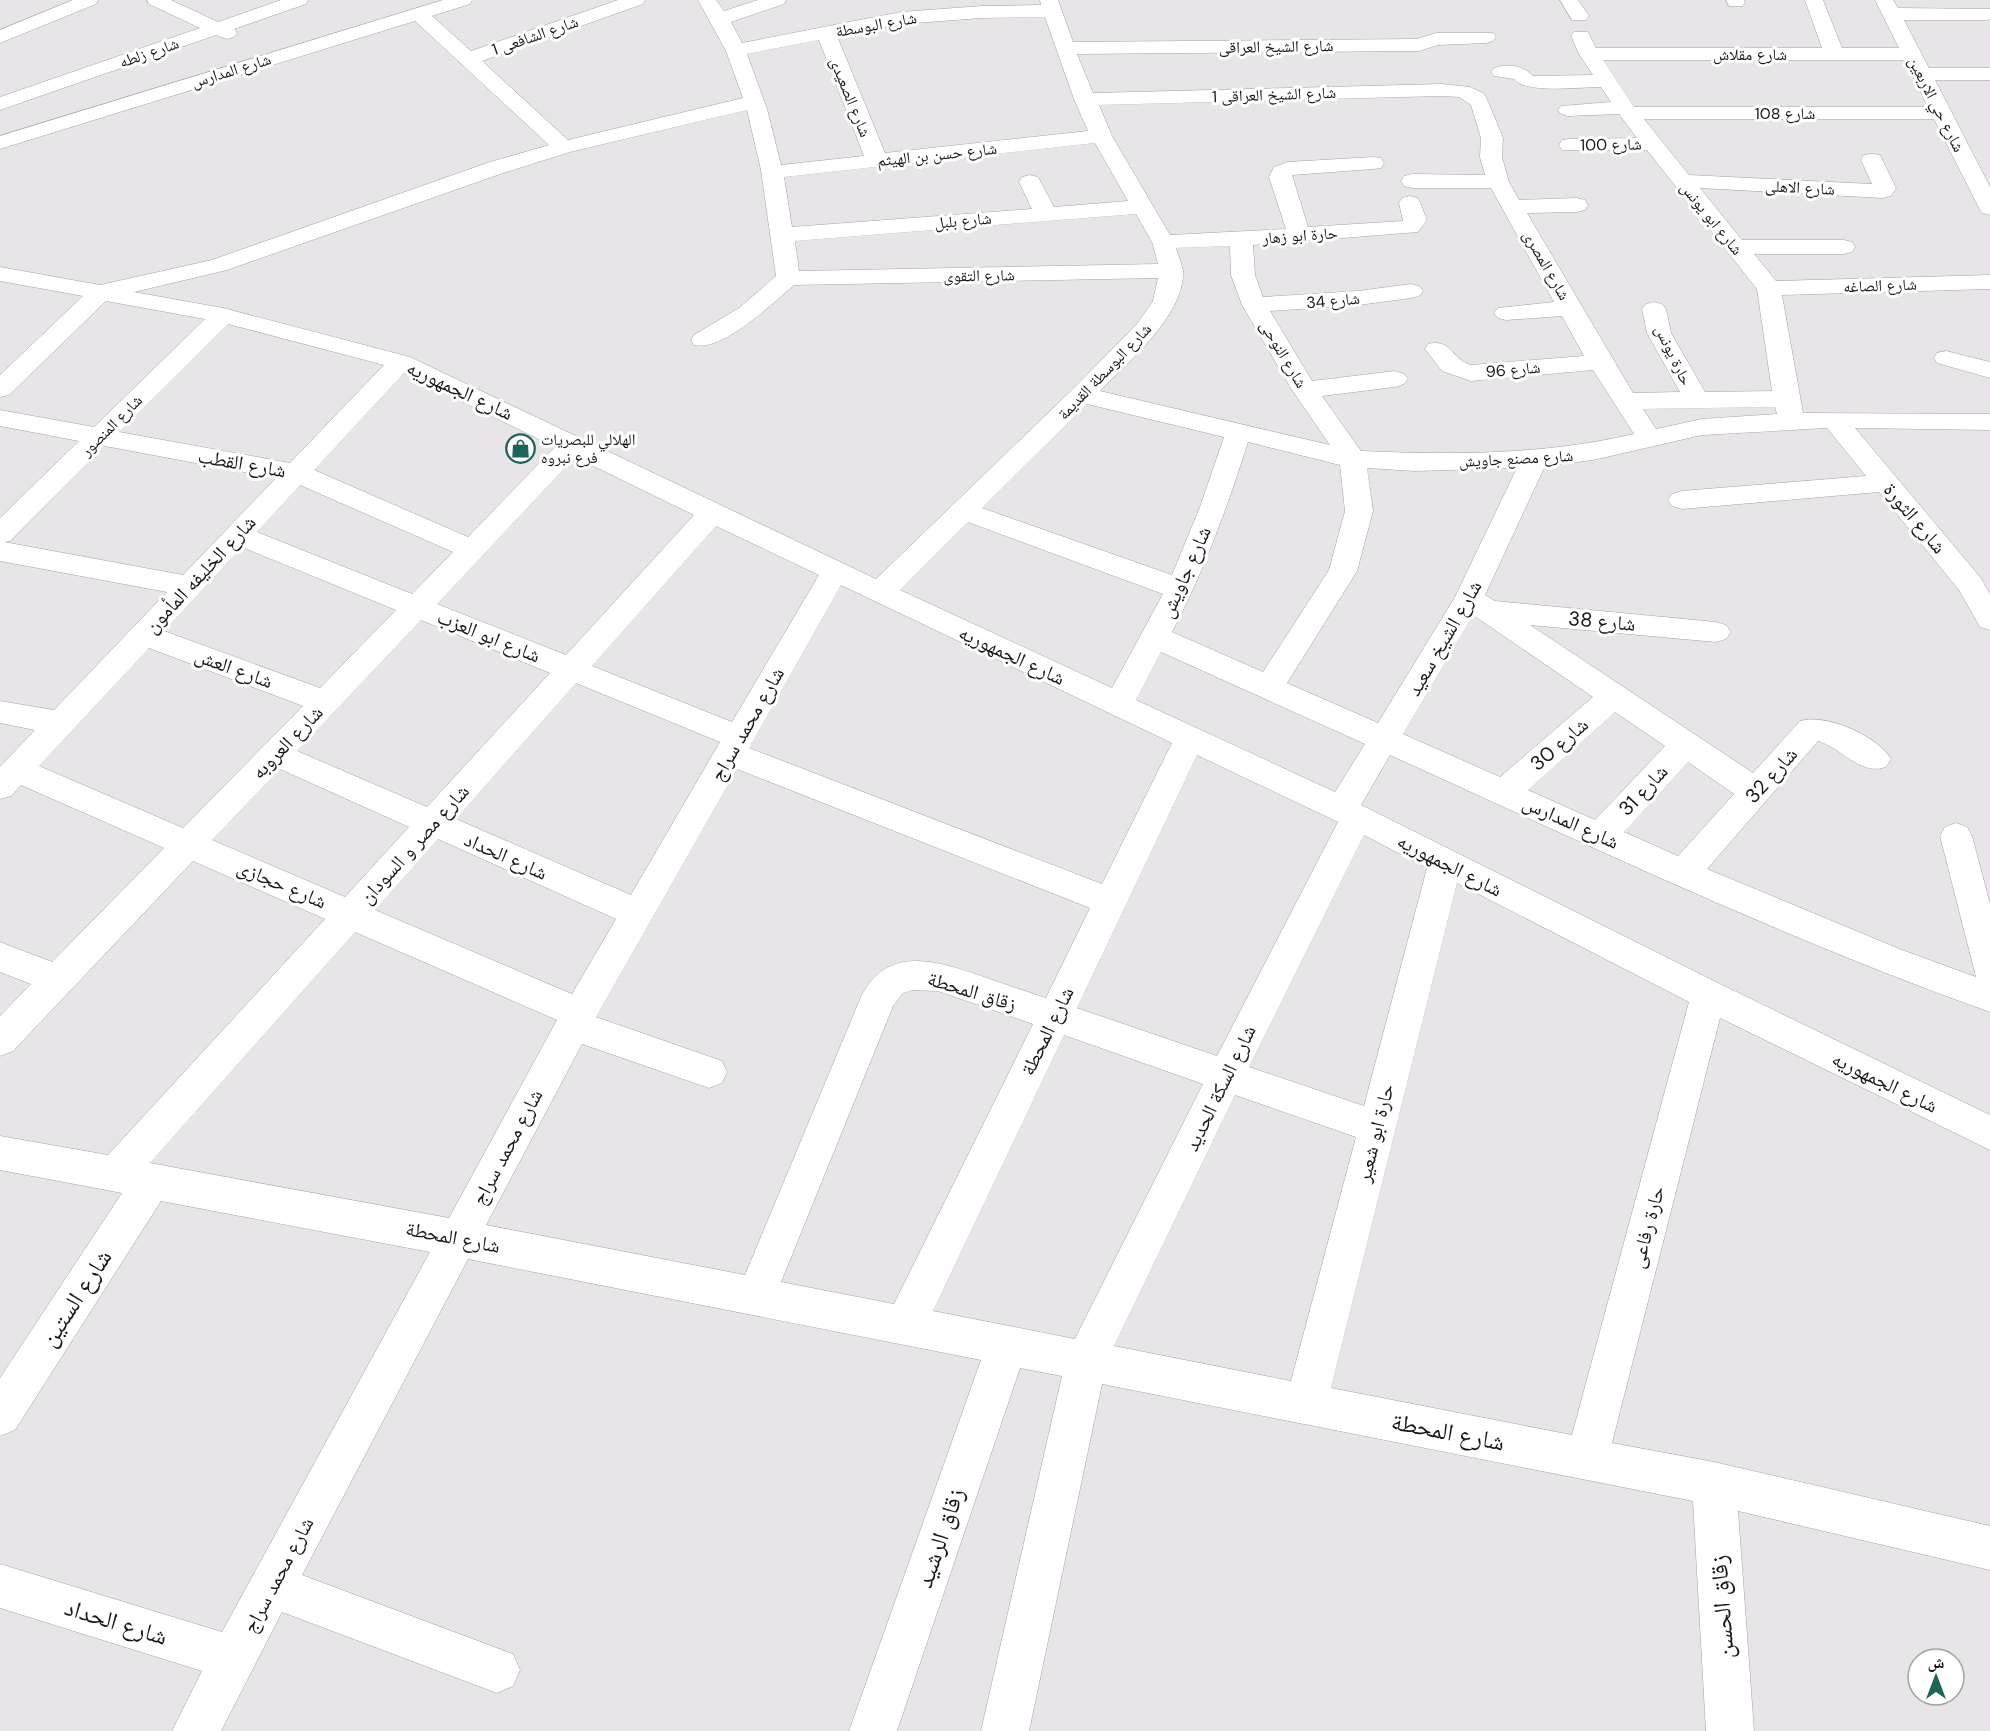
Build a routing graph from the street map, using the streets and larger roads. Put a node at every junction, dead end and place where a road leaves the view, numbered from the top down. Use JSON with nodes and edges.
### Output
{"nodes":[{"id":1,"x":89,"y":0,"type":"edge"},
{"id":2,"x":156,"y":0,"type":"edge"},
{"id":3,"x":299,"y":0,"type":"edge"},
{"id":4,"x":464,"y":0,"type":"edge"},
{"id":5,"x":636,"y":0,"type":"edge"},
{"id":6,"x":707,"y":0,"type":"edge"},
{"id":7,"x":777,"y":0,"type":"edge"},
{"id":8,"x":1814,"y":0,"type":"edge"},
{"id":9,"x":1051,"y":6,"type":"edge"},
{"id":10,"x":1888,"y":7,"type":"edge"},
{"id":11,"x":419,"y":14,"type":"junction"},
{"id":12,"x":1986,"y":14,"type":"dead end"},
{"id":13,"x":720,"y":19,"type":"junction"},
{"id":14,"x":1580,"y":26,"type":"edge"},
{"id":15,"x":217,"y":28,"type":"junction"},
{"id":16,"x":1826,"y":31,"type":"junction"},
{"id":17,"x":826,"y":32,"type":"junction"},
{"id":18,"x":1847,"y":32,"type":"dead end"},
{"id":19,"x":1880,"y":32,"type":"dead end"},
{"id":20,"x":1901,"y":33,"type":"junction"},
{"id":21,"x":1486,"y":37,"type":"dead end"},
{"id":22,"x":0,"y":38,"type":"edge"},
{"id":23,"x":1158,"y":47,"type":"junction"},
{"id":24,"x":1065,"y":48,"type":"junction"},
{"id":25,"x":737,"y":50,"type":"junction"},
{"id":26,"x":1834,"y":54,"type":"junction"},
{"id":27,"x":1912,"y":54,"type":"junction"},
{"id":28,"x":278,"y":56,"type":"junction"},
{"id":29,"x":468,"y":58,"type":"junction"},
{"id":30,"x":58,"y":64,"type":"dead end"},
{"id":31,"x":1541,"y":64,"type":"dead end"},
{"id":32,"x":1501,"y":72,"type":"dead end"},
{"id":33,"x":1923,"y":74,"type":"junction"},
{"id":34,"x":1990,"y":74,"type":"edge"},
{"id":35,"x":76,"y":78,"type":"junction"},
{"id":36,"x":1607,"y":81,"type":"junction"},
{"id":37,"x":1551,"y":82,"type":"junction"},
{"id":38,"x":1463,"y":91,"type":"joint"},
{"id":39,"x":1175,"y":97,"type":"junction"},
{"id":40,"x":1084,"y":99,"type":"junction"},
{"id":41,"x":753,"y":102,"type":"junction"},
{"id":42,"x":0,"y":104,"type":"edge"},
{"id":43,"x":1568,"y":110,"type":"dead end"},
{"id":44,"x":1627,"y":110,"type":"junction"},
{"id":45,"x":1941,"y":113,"type":"junction"},
{"id":46,"x":0,"y":117,"type":"edge"},
{"id":47,"x":29,"y":134,"type":"junction"},
{"id":48,"x":1101,"y":136,"type":"junction"},
{"id":49,"x":0,"y":143,"type":"edge"},
{"id":50,"x":1653,"y":144,"type":"junction"},
{"id":51,"x":1570,"y":145,"type":"dead end"},
{"id":52,"x":564,"y":147,"type":"junction"},
{"id":53,"x":1872,"y":160,"type":"dead end"},
{"id":54,"x":877,"y":161,"type":"junction"},
{"id":55,"x":1373,"y":163,"type":"dead end"},
{"id":56,"x":774,"y":172,"type":"junction"},
{"id":57,"x":1412,"y":181,"type":"dead end"},
{"id":58,"x":1682,"y":181,"type":"junction"},
{"id":59,"x":1030,"y":182,"type":"dead end"},
{"id":60,"x":1498,"y":182,"type":"junction"},
{"id":61,"x":1410,"y":204,"type":"dead end"},
{"id":62,"x":1577,"y":205,"type":"dead end"},
{"id":63,"x":1143,"y":207,"type":"junction"},
{"id":64,"x":1513,"y":207,"type":"junction"},
{"id":65,"x":1990,"y":208,"type":"edge"},
{"id":66,"x":1047,"y":214,"type":"junction"},
{"id":67,"x":1299,"y":234,"type":"junction"},
{"id":68,"x":782,"y":235,"type":"junction"},
{"id":69,"x":1241,"y":239,"type":"junction"},
{"id":70,"x":1163,"y":242,"type":"junction"},
{"id":71,"x":1735,"y":247,"type":"junction"},
{"id":72,"x":1844,"y":247,"type":"dead end"},
{"id":73,"x":1171,"y":271,"type":"junction"},
{"id":74,"x":0,"y":274,"type":"edge"},
{"id":75,"x":788,"y":278,"type":"junction"},
{"id":76,"x":1990,"y":282,"type":"edge"},
{"id":77,"x":1769,"y":288,"type":"junction"},
{"id":78,"x":1411,"y":291,"type":"dead end"},
{"id":79,"x":101,"y":292,"type":"junction"},
{"id":80,"x":1254,"y":305,"type":"junction"},
{"id":81,"x":1572,"y":308,"type":"junction"},
{"id":82,"x":1654,"y":309,"type":"dead end"},
{"id":83,"x":1506,"y":313,"type":"dead end"},
{"id":84,"x":223,"y":315,"type":"junction"},
{"id":85,"x":703,"y":340,"type":"dead end"},
{"id":86,"x":1437,"y":349,"type":"dead end"},
{"id":87,"x":1946,"y":358,"type":"dead end"},
{"id":88,"x":401,"y":362,"type":"junction"},
{"id":89,"x":1600,"y":362,"type":"junction"},
{"id":90,"x":1990,"y":370,"type":"edge"},
{"id":91,"x":1395,"y":379,"type":"dead end"},
{"id":92,"x":0,"y":389,"type":"edge"},
{"id":93,"x":1305,"y":390,"type":"junction"},
{"id":94,"x":1082,"y":395,"type":"junction"},
{"id":95,"x":1697,"y":400,"type":"junction"},
{"id":96,"x":1624,"y":401,"type":"junction"},
{"id":97,"x":1789,"y":410,"type":"junction"},
{"id":98,"x":0,"y":418,"type":"edge"},
{"id":99,"x":1833,"y":420,"type":"junction"},
{"id":100,"x":1990,"y":422,"type":"edge"},
{"id":101,"x":1238,"y":432,"type":"junction"},
{"id":102,"x":99,"y":437,"type":"junction"},
{"id":103,"x":1649,"y":438,"type":"junction"},
{"id":104,"x":573,"y":444,"type":"junction"},
{"id":105,"x":1353,"y":459,"type":"junction"},
{"id":106,"x":1535,"y":459,"type":"junction"},
{"id":107,"x":296,"y":473,"type":"junction"},
{"id":108,"x":1885,"y":483,"type":"junction"},
{"id":109,"x":1682,"y":500,"type":"dead end"},
{"id":110,"x":964,"y":511,"type":"junction"},
{"id":111,"x":712,"y":513,"type":"junction"},
{"id":112,"x":0,"y":534,"type":"edge"},
{"id":113,"x":238,"y":535,"type":"junction"},
{"id":114,"x":471,"y":549,"type":"junction"},
{"id":115,"x":0,"y":551,"type":"edge"},
{"id":116,"x":835,"y":571,"type":"junction"},
{"id":117,"x":1980,"y":583,"type":"edge"},
{"id":118,"x":190,"y":586,"type":"junction"},
{"id":119,"x":1180,"y":588,"type":"junction"},
{"id":120,"x":880,"y":592,"type":"junction"},
{"id":121,"x":1478,"y":604,"type":"junction"},
{"id":122,"x":416,"y":607,"type":"junction"},
{"id":123,"x":1990,"y":620,"type":"edge"},
{"id":124,"x":1716,"y":632,"type":"dead end"},
{"id":125,"x":144,"y":635,"type":"junction"},
{"id":126,"x":1156,"y":637,"type":"junction"},
{"id":127,"x":571,"y":669,"type":"junction"},
{"id":128,"x":1269,"y":687,"type":"junction"},
{"id":129,"x":1614,"y":696,"type":"junction"},
{"id":130,"x":325,"y":702,"type":"junction"},
{"id":131,"x":1118,"y":705,"type":"junction"},
{"id":132,"x":0,"y":712,"type":"edge"},
{"id":133,"x":60,"y":723,"type":"junction"},
{"id":134,"x":1190,"y":738,"type":"junction"},
{"id":135,"x":1386,"y":738,"type":"junction"},
{"id":136,"x":1686,"y":744,"type":"junction"},
{"id":137,"x":735,"y":745,"type":"junction"},
{"id":138,"x":275,"y":754,"type":"junction"},
{"id":139,"x":1875,"y":759,"type":"dead end"},
{"id":140,"x":8,"y":778,"type":"edge"},
{"id":141,"x":1505,"y":792,"type":"junction"},
{"id":142,"x":1756,"y":792,"type":"junction"},
{"id":143,"x":1349,"y":813,"type":"junction"},
{"id":144,"x":432,"y":824,"type":"junction"},
{"id":145,"x":1600,"y":835,"type":"junction"},
{"id":146,"x":1956,"y":836,"type":"dead end"},
{"id":147,"x":189,"y":844,"type":"junction"},
{"id":148,"x":1445,"y":863,"type":"junction"},
{"id":149,"x":1683,"y":873,"type":"junction"},
{"id":150,"x":1110,"y":901,"type":"junction"},
{"id":151,"x":638,"y":913,"type":"junction"},
{"id":152,"x":350,"y":914,"type":"junction"},
{"id":153,"x":0,"y":957,"type":"edge"},
{"id":154,"x":1990,"y":970,"type":"edge"},
{"id":155,"x":58,"y":980,"type":"junction"},
{"id":156,"x":1708,"y":995,"type":"junction"},
{"id":157,"x":1990,"y":997,"type":"edge"},
{"id":158,"x":1054,"y":1017,"type":"junction"},
{"id":159,"x":577,"y":1019,"type":"junction"},
{"id":160,"x":0,"y":1040,"type":"edge"},
{"id":161,"x":709,"y":1072,"type":"dead end"},
{"id":162,"x":1225,"y":1077,"type":"junction"},
{"id":163,"x":1376,"y":1127,"type":"junction"},
{"id":164,"x":1990,"y":1133,"type":"edge"},
{"id":165,"x":0,"y":1153,"type":"edge"},
{"id":166,"x":134,"y":1177,"type":"junction"},
{"id":167,"x":458,"y":1238,"type":"junction"},
{"id":168,"x":756,"y":1295,"type":"junction"},
{"id":169,"x":905,"y":1325,"type":"junction"},
{"id":170,"x":1006,"y":1345,"type":"junction"},
{"id":171,"x":1086,"y":1361,"type":"junction"},
{"id":172,"x":1306,"y":1404,"type":"junction"},
{"id":173,"x":0,"y":1415,"type":"edge"},
{"id":174,"x":1587,"y":1459,"type":"junction"},
{"id":175,"x":1714,"y":1484,"type":"junction"},
{"id":176,"x":1990,"y":1548,"type":"edge"},
{"id":177,"x":0,"y":1586,"type":"edge"},
{"id":178,"x":272,"y":1587,"type":"junction"},
{"id":179,"x":233,"y":1658,"type":"junction"},
{"id":180,"x":497,"y":1670,"type":"dead end"},
{"id":181,"x":196,"y":1731,"type":"edge"},
{"id":182,"x":873,"y":1731,"type":"edge"},
{"id":183,"x":1005,"y":1731,"type":"edge"},
{"id":184,"x":1730,"y":1731,"type":"edge"}],
"edges":[{"from":1,"to":22,"type":"street"},
{"from":2,"to":15,"type":"street"},
{"from":3,"to":15,"type":"street","name":"شارع زلطه"},
{"from":4,"to":11,"type":"street","name":"شارع المدارس"},
{"from":5,"to":29,"type":"street","name":"شارع الشافعى 1"},
{"from":6,"to":13,"type":"street"},
{"from":7,"to":13,"type":"street"},
{"from":8,"to":16,"type":"street"},
{"from":9,"to":17,"type":"street","name":"شارع البوسطة"},
{"from":9,"to":24,"type":"street","name":"شارع البوسطة القديمة"},
{"from":10,"to":12,"type":"street"},
{"from":10,"to":20,"type":"street","name":"شارع حي الاربعين"},
{"from":11,"to":28,"type":"street","name":"شارع المدارس"},
{"from":11,"to":29,"type":"street"},
{"from":13,"to":25,"type":"street"},
{"from":14,"to":26,"type":"street","name":"شارع مقلاش"},
{"from":14,"to":36,"type":"street","name":"شارع ابو يونس"},
{"from":15,"to":28,"type":"street"},
{"from":15,"to":35,"type":"street","name":"شارع زلطه"},
{"from":16,"to":18,"type":"street"},
{"from":16,"to":26,"type":"street"},
{"from":17,"to":25,"type":"street","name":"شارع البوسطة"},
{"from":17,"to":54,"type":"street","name":"شارع الصعيدى"},
{"from":19,"to":20,"type":"street"},
{"from":20,"to":27,"type":"street","name":"شارع حي الاربعين"},
{"from":21,"to":23,"type":"street","name":"شارع الشيخ العراقى"},
{"from":23,"to":24,"type":"street","name":"شارع الشيخ العراقى"},
{"from":23,"to":39,"type":"street"},
{"from":24,"to":40,"type":"street","name":"شارع البوسطة القديمة"},
{"from":25,"to":41,"type":"street"},
{"from":26,"to":27,"type":"street","name":"شارع مقلاش"},
{"from":27,"to":33,"type":"street","name":"شارع حي الاربعين"},
{"from":28,"to":47,"type":"street","name":"شارع المدارس"},
{"from":29,"to":52,"type":"street"},
{"from":30,"to":35,"type":"street"},
{"from":31,"to":37,"type":"street"},
{"from":32,"to":37,"type":"street"},
{"from":33,"to":34,"type":"street"},
{"from":33,"to":45,"type":"street","name":"شارع حي الاربعين"},
{"from":35,"to":42,"type":"street","name":"شارع زلطه"},
{"from":36,"to":37,"type":"street"},
{"from":36,"to":44,"type":"street","name":"شارع ابو يونس"},
{"from":38,"to":39,"type":"street","name":"شارع الشيخ العراقى 1"},
{"from":38,"to":60,"type":"street","name":"شارع المصرى"},
{"from":39,"to":40,"type":"street","name":"شارع الشيخ العراقى 1"},
{"from":40,"to":48,"type":"street","name":"شارع البوسطة القديمة"},
{"from":41,"to":52,"type":"street"},
{"from":41,"to":56,"type":"street"},
{"from":43,"to":44,"type":"street","name":"شارع 108"},
{"from":44,"to":45,"type":"street","name":"شارع 108"},
{"from":44,"to":50,"type":"street","name":"شارع ابو يونس"},
{"from":45,"to":65,"type":"street","name":"شارع حي الاربعين"},
{"from":46,"to":47,"type":"street"},
{"from":47,"to":49,"type":"street","name":"شارع المدارس"},
{"from":48,"to":54,"type":"street","name":"شارع حسن بن الهيثم"},
{"from":48,"to":63,"type":"street","name":"شارع البوسطة القديمة"},
{"from":50,"to":51,"type":"street","name":"شارع 100"},
{"from":50,"to":58,"type":"street","name":"شارع ابو يونس"},
{"from":52,"to":79,"type":"street"},
{"from":53,"to":58,"type":"street","name":"شارع الاهلى"},
{"from":54,"to":56,"type":"street","name":"شارع حسن بن الهيثم"},
{"from":55,"to":67,"type":"street"},
{"from":56,"to":68,"type":"street"},
{"from":57,"to":60,"type":"street"},
{"from":58,"to":71,"type":"street","name":"شارع ابو يونس"},
{"from":59,"to":66,"type":"street"},
{"from":60,"to":64,"type":"street","name":"شارع المصرى"},
{"from":61,"to":67,"type":"street","name":"حارة ابو زهار"},
{"from":62,"to":64,"type":"street"},
{"from":63,"to":66,"type":"street","name":"شارع بلبل"},
{"from":63,"to":70,"type":"street","name":"شارع البوسطة القديمة"},
{"from":64,"to":81,"type":"street","name":"شارع المصرى"},
{"from":66,"to":68,"type":"street","name":"شارع بلبل"},
{"from":67,"to":69,"type":"street","name":"حارة ابو زهار"},
{"from":68,"to":75,"type":"street"},
{"from":69,"to":70,"type":"street","name":"حارة ابو زهار"},
{"from":69,"to":80,"type":"street","name":"شارع النوحى"},
{"from":70,"to":73,"type":"street","name":"شارع البوسطة القديمة"},
{"from":71,"to":72,"type":"street"},
{"from":71,"to":77,"type":"street","name":"شارع ابو يونس"},
{"from":73,"to":75,"type":"street","name":"شارع التقوى"},
{"from":73,"to":94,"type":"street","name":"شارع البوسطة القديمة"},
{"from":74,"to":79,"type":"street","name":"شارع الجمهوريه"},
{"from":75,"to":85,"type":"street"},
{"from":76,"to":77,"type":"street","name":"شارع الصاغه"},
{"from":77,"to":97,"type":"street","name":"شارع ابو يونس"},
{"from":78,"to":80,"type":"street","name":"شارع 34"},
{"from":79,"to":84,"type":"street","name":"شارع الجمهوريه"},
{"from":79,"to":92,"type":"street"},
{"from":80,"to":93,"type":"street","name":"شارع النوحى"},
{"from":81,"to":83,"type":"street"},
{"from":81,"to":89,"type":"street","name":"شارع المصرى"},
{"from":82,"to":95,"type":"street","name":"حارة يونس"},
{"from":84,"to":88,"type":"street","name":"شارع الجمهوريه"},
{"from":84,"to":102,"type":"street","name":"شارع المنصور"},
{"from":86,"to":89,"type":"street","name":"شارع 96"},
{"from":87,"to":90,"type":"street"},
{"from":88,"to":104,"type":"street","name":"شارع الجمهوريه"},
{"from":88,"to":107,"type":"street","name":"شارع الخليفه المأمون"},
{"from":89,"to":96,"type":"street","name":"شارع المصرى"},
{"from":91,"to":93,"type":"street"},
{"from":93,"to":105,"type":"street","name":"شارع النوحى"},
{"from":94,"to":101,"type":"street","name":"شارع مصنع جاويش"},
{"from":94,"to":110,"type":"street","name":"شارع البوسطة القديمة"},
{"from":95,"to":96,"type":"street"},
{"from":95,"to":97,"type":"street"},
{"from":96,"to":103,"type":"street","name":"شارع المصرى"},
{"from":97,"to":99,"type":"street","name":"شارع مصنع جاويش"},
{"from":97,"to":103,"type":"street","name":"شارع مصنع جاويش"},
{"from":98,"to":102,"type":"street","name":"شارع القطب"},
{"from":99,"to":100,"type":"street","name":"شارع مصنع جاويش"},
{"from":99,"to":108,"type":"street","name":"شارع الثورة"},
{"from":101,"to":105,"type":"street","name":"شارع مصنع جاويش"},
{"from":101,"to":119,"type":"street","name":"شارع جاويش"},
{"from":102,"to":107,"type":"street","name":"شارع القطب"},
{"from":102,"to":112,"type":"street","name":"شارع المنصور"},
{"from":103,"to":106,"type":"street","name":"شارع مصنع جاويش"},
{"from":104,"to":111,"type":"street","name":"شارع الجمهوريه"},
{"from":104,"to":114,"type":"street","name":"شارع العروبه"},
{"from":105,"to":106,"type":"street","name":"شارع مصنع جاويش"},
{"from":105,"to":128,"type":"street"},
{"from":106,"to":121,"type":"street","name":"شارع الشيخ سعيد"},
{"from":107,"to":113,"type":"street","name":"شارع الخليفه المأمون"},
{"from":107,"to":114,"type":"street","name":"شارع القطب"},
{"from":108,"to":109,"type":"street"},
{"from":108,"to":117,"type":"street","name":"شارع الثورة"},
{"from":110,"to":119,"type":"street"},
{"from":110,"to":120,"type":"street","name":"شارع البوسطة القديمة"},
{"from":111,"to":116,"type":"street","name":"شارع الجمهوريه"},
{"from":111,"to":127,"type":"street","name":"شارع مصر و السودان"},
{"from":113,"to":118,"type":"street","name":"شارع الخليفه المأمون"},
{"from":113,"to":122,"type":"street","name":"شارع ابو العزب"},
{"from":114,"to":122,"type":"street","name":"شارع العروبه"},
{"from":115,"to":118,"type":"street"},
{"from":116,"to":120,"type":"street","name":"شارع الجمهوريه"},
{"from":116,"to":137,"type":"street","name":"شارع محمد سراج"},
{"from":117,"to":123,"type":"street","name":"شارع الثورة"},
{"from":118,"to":125,"type":"street","name":"شارع الخليفه المأمون"},
{"from":119,"to":126,"type":"street","name":"شارع جاويش"},
{"from":120,"to":131,"type":"street","name":"شارع الجمهوريه"},
{"from":121,"to":124,"type":"street","name":"شارع 38"},
{"from":121,"to":129,"type":"street"},
{"from":121,"to":135,"type":"street","name":"شارع الشيخ سعيد"},
{"from":122,"to":127,"type":"street","name":"شارع ابو العزب"},
{"from":122,"to":130,"type":"street","name":"شارع العروبه"},
{"from":125,"to":130,"type":"street","name":"شارع العش"},
{"from":125,"to":133,"type":"street","name":"شارع الخليفه المأمون"},
{"from":126,"to":128,"type":"street","name":"شارع المدارس"},
{"from":126,"to":131,"type":"street","name":"شارع جاويش"},
{"from":127,"to":137,"type":"street","name":"شارع ابو العزب"},
{"from":127,"to":144,"type":"street","name":"شارع مصر و السودان"},
{"from":128,"to":135,"type":"street","name":"شارع المدارس"},
{"from":129,"to":136,"type":"street"},
{"from":129,"to":141,"type":"street","name":"شارع 30"},
{"from":130,"to":138,"type":"street","name":"شارع العروبه"},
{"from":131,"to":134,"type":"street","name":"شارع الجمهوريه"},
{"from":132,"to":133,"type":"street"},
{"from":133,"to":140,"type":"street","name":"شارع الخليفه المأمون"},
{"from":134,"to":143,"type":"street","name":"شارع الجمهوريه"},
{"from":134,"to":150,"type":"street","name":"شارع المحطة"},
{"from":135,"to":141,"type":"street","name":"شارع المدارس"},
{"from":135,"to":143,"type":"street","name":"شارع الشيخ سعيد"},
{"from":136,"to":142,"type":"street"},
{"from":136,"to":145,"type":"street","name":"شارع 31"},
{"from":137,"to":150,"type":"street","name":"شارع ابو العزب"},
{"from":137,"to":151,"type":"street","name":"شارع محمد سراج"},
{"from":138,"to":144,"type":"street","name":"شارع الحداد"},
{"from":138,"to":147,"type":"street","name":"شارع العروبه"},
{"from":139,"to":142,"type":"street","name":"شارع 32"},
{"from":140,"to":147,"type":"street","name":"شارع حجازى"},
{"from":141,"to":145,"type":"street","name":"شارع المدارس"},
{"from":142,"to":149,"type":"street","name":"شارع 32"},
{"from":143,"to":148,"type":"street","name":"شارع الجمهوريه"},
{"from":143,"to":162,"type":"street","name":"شارع السكة الحديد"},
{"from":144,"to":151,"type":"street","name":"شارع الحداد"},
{"from":144,"to":152,"type":"street","name":"شارع مصر و السودان"},
{"from":145,"to":149,"type":"street","name":"شارع المدارس"},
{"from":146,"to":154,"type":"street"},
{"from":147,"to":152,"type":"street","name":"شارع حجازى"},
{"from":147,"to":155,"type":"street","name":"شارع العروبه"},
{"from":148,"to":156,"type":"street","name":"شارع الجمهوريه"},
{"from":148,"to":163,"type":"street","name":"حارة ابو شعير"},
{"from":149,"to":157,"type":"street","name":"شارع المدارس"},
{"from":150,"to":158,"type":"street","name":"شارع المحطة"},
{"from":151,"to":159,"type":"street","name":"شارع محمد سراج"},
{"from":152,"to":159,"type":"street","name":"شارع حجازى"},
{"from":152,"to":166,"type":"street","name":"شارع مصر و السودان"},
{"from":153,"to":155,"type":"street"},
{"from":155,"to":160,"type":"street","name":"شارع العروبه"},
{"from":156,"to":164,"type":"street","name":"شارع الجمهوريه"},
{"from":156,"to":174,"type":"street","name":"حارة رفاعى"},
{"from":158,"to":162,"type":"street","name":"زقاق المحطة"},
{"from":158,"to":168,"type":"street","name":"زقاق المحطة"},
{"from":158,"to":169,"type":"street","name":"شارع المحطة"},
{"from":159,"to":161,"type":"street","name":"شارع حجازى"},
{"from":159,"to":167,"type":"street","name":"شارع محمد سراج"},
{"from":162,"to":163,"type":"street","name":"زقاق المحطة"},
{"from":162,"to":171,"type":"street","name":"شارع السكة الحديد"},
{"from":163,"to":172,"type":"street","name":"حارة ابو شعير"},
{"from":165,"to":166,"type":"street","name":"شارع المحطة"},
{"from":166,"to":167,"type":"street","name":"شارع المحطة"},
{"from":166,"to":173,"type":"street","name":"شارع الستين"},
{"from":167,"to":168,"type":"street","name":"شارع المحطة"},
{"from":167,"to":178,"type":"street","name":"شارع محمد سراج"},
{"from":168,"to":169,"type":"street","name":"شارع المحطة"},
{"from":169,"to":170,"type":"street","name":"شارع المحطة"},
{"from":170,"to":171,"type":"street","name":"شارع المحطة"},
{"from":170,"to":182,"type":"street","name":"زقاق الرشيد"},
{"from":171,"to":172,"type":"street","name":"شارع المحطة"},
{"from":171,"to":183,"type":"street","name":"شارع السكة الحديد"},
{"from":172,"to":174,"type":"street","name":"شارع المحطة"},
{"from":174,"to":175,"type":"street","name":"شارع المحطة"},
{"from":175,"to":176,"type":"street","name":"شارع المحطة"},
{"from":175,"to":184,"type":"street","name":"زقاق الحسن"},
{"from":177,"to":179,"type":"street","name":"شارع الحداد"},
{"from":178,"to":179,"type":"street","name":"شارع محمد سراج"},
{"from":178,"to":180,"type":"street"},
{"from":179,"to":181,"type":"street","name":"شارع محمد سراج"}]}
